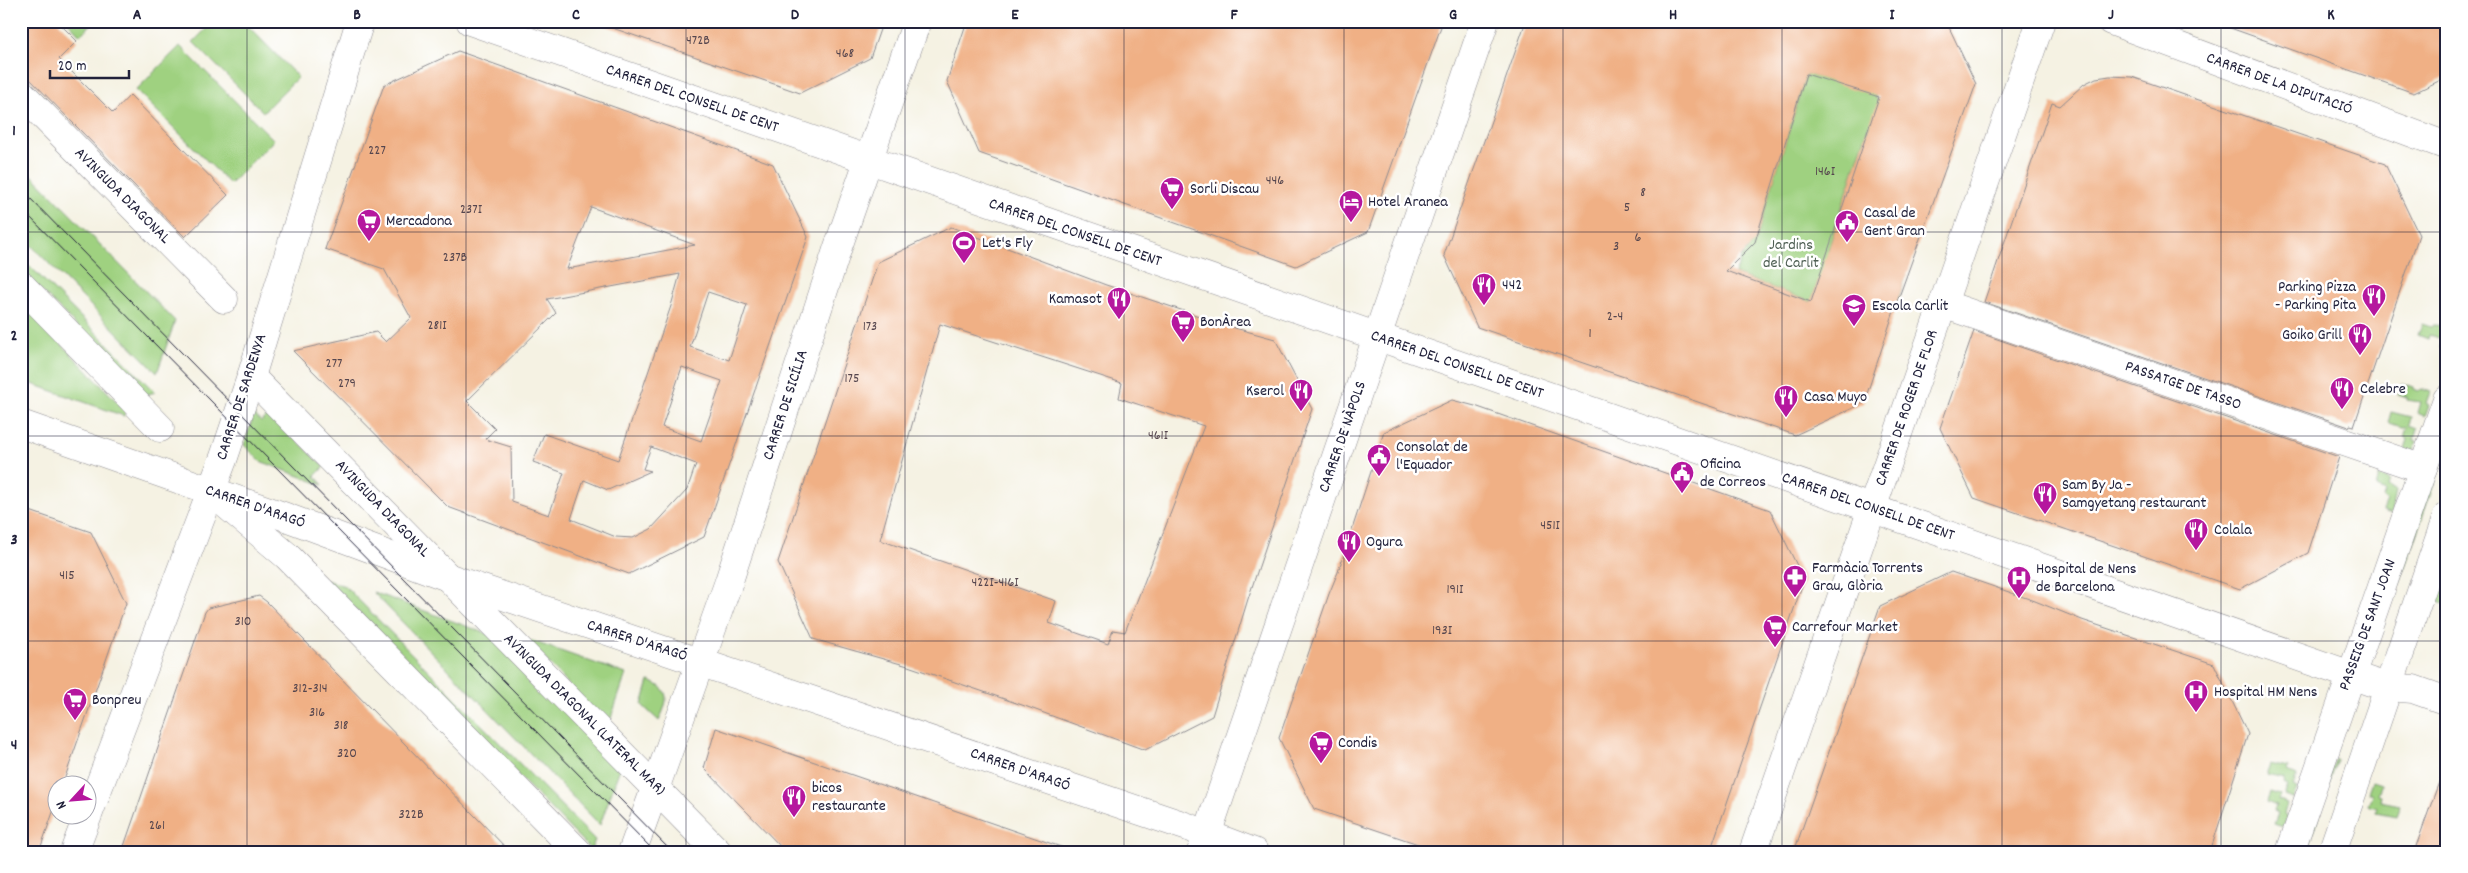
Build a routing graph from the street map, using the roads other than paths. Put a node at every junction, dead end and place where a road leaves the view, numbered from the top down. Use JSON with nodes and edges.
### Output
{"nodes":[{"id":1,"x":360,"y":21,"type":"edge"},
{"id":2,"x":470,"y":21,"type":"edge"},
{"id":3,"x":917,"y":21,"type":"edge"},
{"id":4,"x":1485,"y":21,"type":"edge"},
{"id":5,"x":2041,"y":21,"type":"edge"},
{"id":6,"x":2112,"y":21,"type":"edge"},
{"id":7,"x":21,"y":93,"type":"edge"},
{"id":8,"x":2447,"y":146,"type":"edge"},
{"id":9,"x":868,"y":160,"type":"junction"},
{"id":10,"x":21,"y":285,"type":"edge"},
{"id":11,"x":224,"y":298,"type":"dead end"},
{"id":12,"x":1943,"y":304,"type":"junction"},
{"id":13,"x":1377,"y":337,"type":"junction"},
{"id":14,"x":250,"y":377,"type":"junction"},
{"id":15,"x":2447,"y":399,"type":"edge"},
{"id":16,"x":21,"y":424,"type":"edge"},
{"id":17,"x":160,"y":428,"type":"dead end"},
{"id":18,"x":2423,"y":469,"type":"junction"},
{"id":19,"x":210,"y":491,"type":"junction"},
{"id":20,"x":1872,"y":510,"type":"junction"},
{"id":21,"x":2447,"y":516,"type":"edge"},
{"id":22,"x":450,"y":578,"type":"junction"},
{"id":23,"x":701,"y":662,"type":"junction"},
{"id":24,"x":2350,"y":674,"type":"junction"},
{"id":25,"x":2389,"y":687,"type":"junction"},
{"id":26,"x":2447,"y":701,"type":"edge"},
{"id":27,"x":656,"y":789,"type":"junction"},
{"id":28,"x":1204,"y":843,"type":"edge"},
{"id":29,"x":74,"y":852,"type":"edge"},
{"id":30,"x":578,"y":852,"type":"edge"},
{"id":31,"x":632,"y":852,"type":"edge"},
{"id":32,"x":718,"y":852,"type":"edge"},
{"id":33,"x":1254,"y":852,"type":"edge"},
{"id":34,"x":1753,"y":852,"type":"edge"},
{"id":35,"x":2290,"y":852,"type":"edge"},
{"id":36,"x":2332,"y":852,"type":"edge"}],
"edges":[{"from":1,"to":14,"type":"street","name":"CARRER DE SARDENYA"},
{"from":2,"to":9,"type":"street","name":"CARRER DEL CONSELL DE CENT"},
{"from":3,"to":9,"type":"street","name":"CARRER DE SICÍLIA"},
{"from":4,"to":13,"type":"street","name":"CARRER DE NÀPOLS"},
{"from":5,"to":12,"type":"street","name":"CARRER DE ROGER DE FLOR"},
{"from":6,"to":8,"type":"street","name":"CARRER DE LA DIPUTACIÓ"},
{"from":7,"to":11,"type":"street","name":"AVINGUDA DIAGONAL"},
{"from":9,"to":13,"type":"street","name":"CARRER DEL CONSELL DE CENT"},
{"from":9,"to":23,"type":"street","name":"CARRER DE SICÍLIA"},
{"from":10,"to":17,"type":"street"},
{"from":12,"to":18,"type":"street","name":"PASSATGE DE TASSO"},
{"from":12,"to":20,"type":"street","name":"CARRER DE ROGER DE FLOR"},
{"from":13,"to":20,"type":"street","name":"CARRER DEL CONSELL DE CENT"},
{"from":13,"to":28,"type":"street","name":"CARRER DE NÀPOLS"},
{"from":14,"to":19,"type":"street","name":"CARRER DE SARDENYA"},
{"from":14,"to":22,"type":"street","name":"AVINGUDA DIAGONAL"},
{"from":15,"to":18,"type":"street","name":"PASSEIG DE SANT JOAN"},
{"from":16,"to":19,"type":"street","name":"CARRER D'ARAGÓ"},
{"from":18,"to":24,"type":"street","name":"PASSEIG DE SANT JOAN"},
{"from":19,"to":22,"type":"street","name":"CARRER D'ARAGÓ"},
{"from":19,"to":29,"type":"street","name":"CARRER DE SARDENYA"},
{"from":19,"to":30,"type":"street"},
{"from":20,"to":24,"type":"street","name":"CARRER DEL CONSELL DE CENT"},
{"from":20,"to":34,"type":"street","name":"CARRER DE ROGER DE FLOR"},
{"from":21,"to":25,"type":"street"},
{"from":22,"to":23,"type":"street","name":"CARRER D'ARAGÓ"},
{"from":22,"to":27,"type":"street","name":"AVINGUDA DIAGONAL (LATERAL MAR)"},
{"from":23,"to":27,"type":"street","name":"CARRER DE SICÍLIA"},
{"from":23,"to":28,"type":"street","name":"CARRER D'ARAGÓ"},
{"from":24,"to":25,"type":"street","name":"CARRER DEL CONSELL DE CENT"},
{"from":24,"to":35,"type":"street","name":"PASSEIG DE SANT JOAN"},
{"from":25,"to":26,"type":"street","name":"CARRER DEL CONSELL DE CENT"},
{"from":25,"to":36,"type":"street"},
{"from":27,"to":31,"type":"street","name":"CARRER DE SICÍLIA"},
{"from":27,"to":32,"type":"street","name":"AVINGUDA DIAGONAL (LATERAL MAR)"},
{"from":28,"to":33,"type":"street","name":"CARRER D'ARAGÓ"}]}
